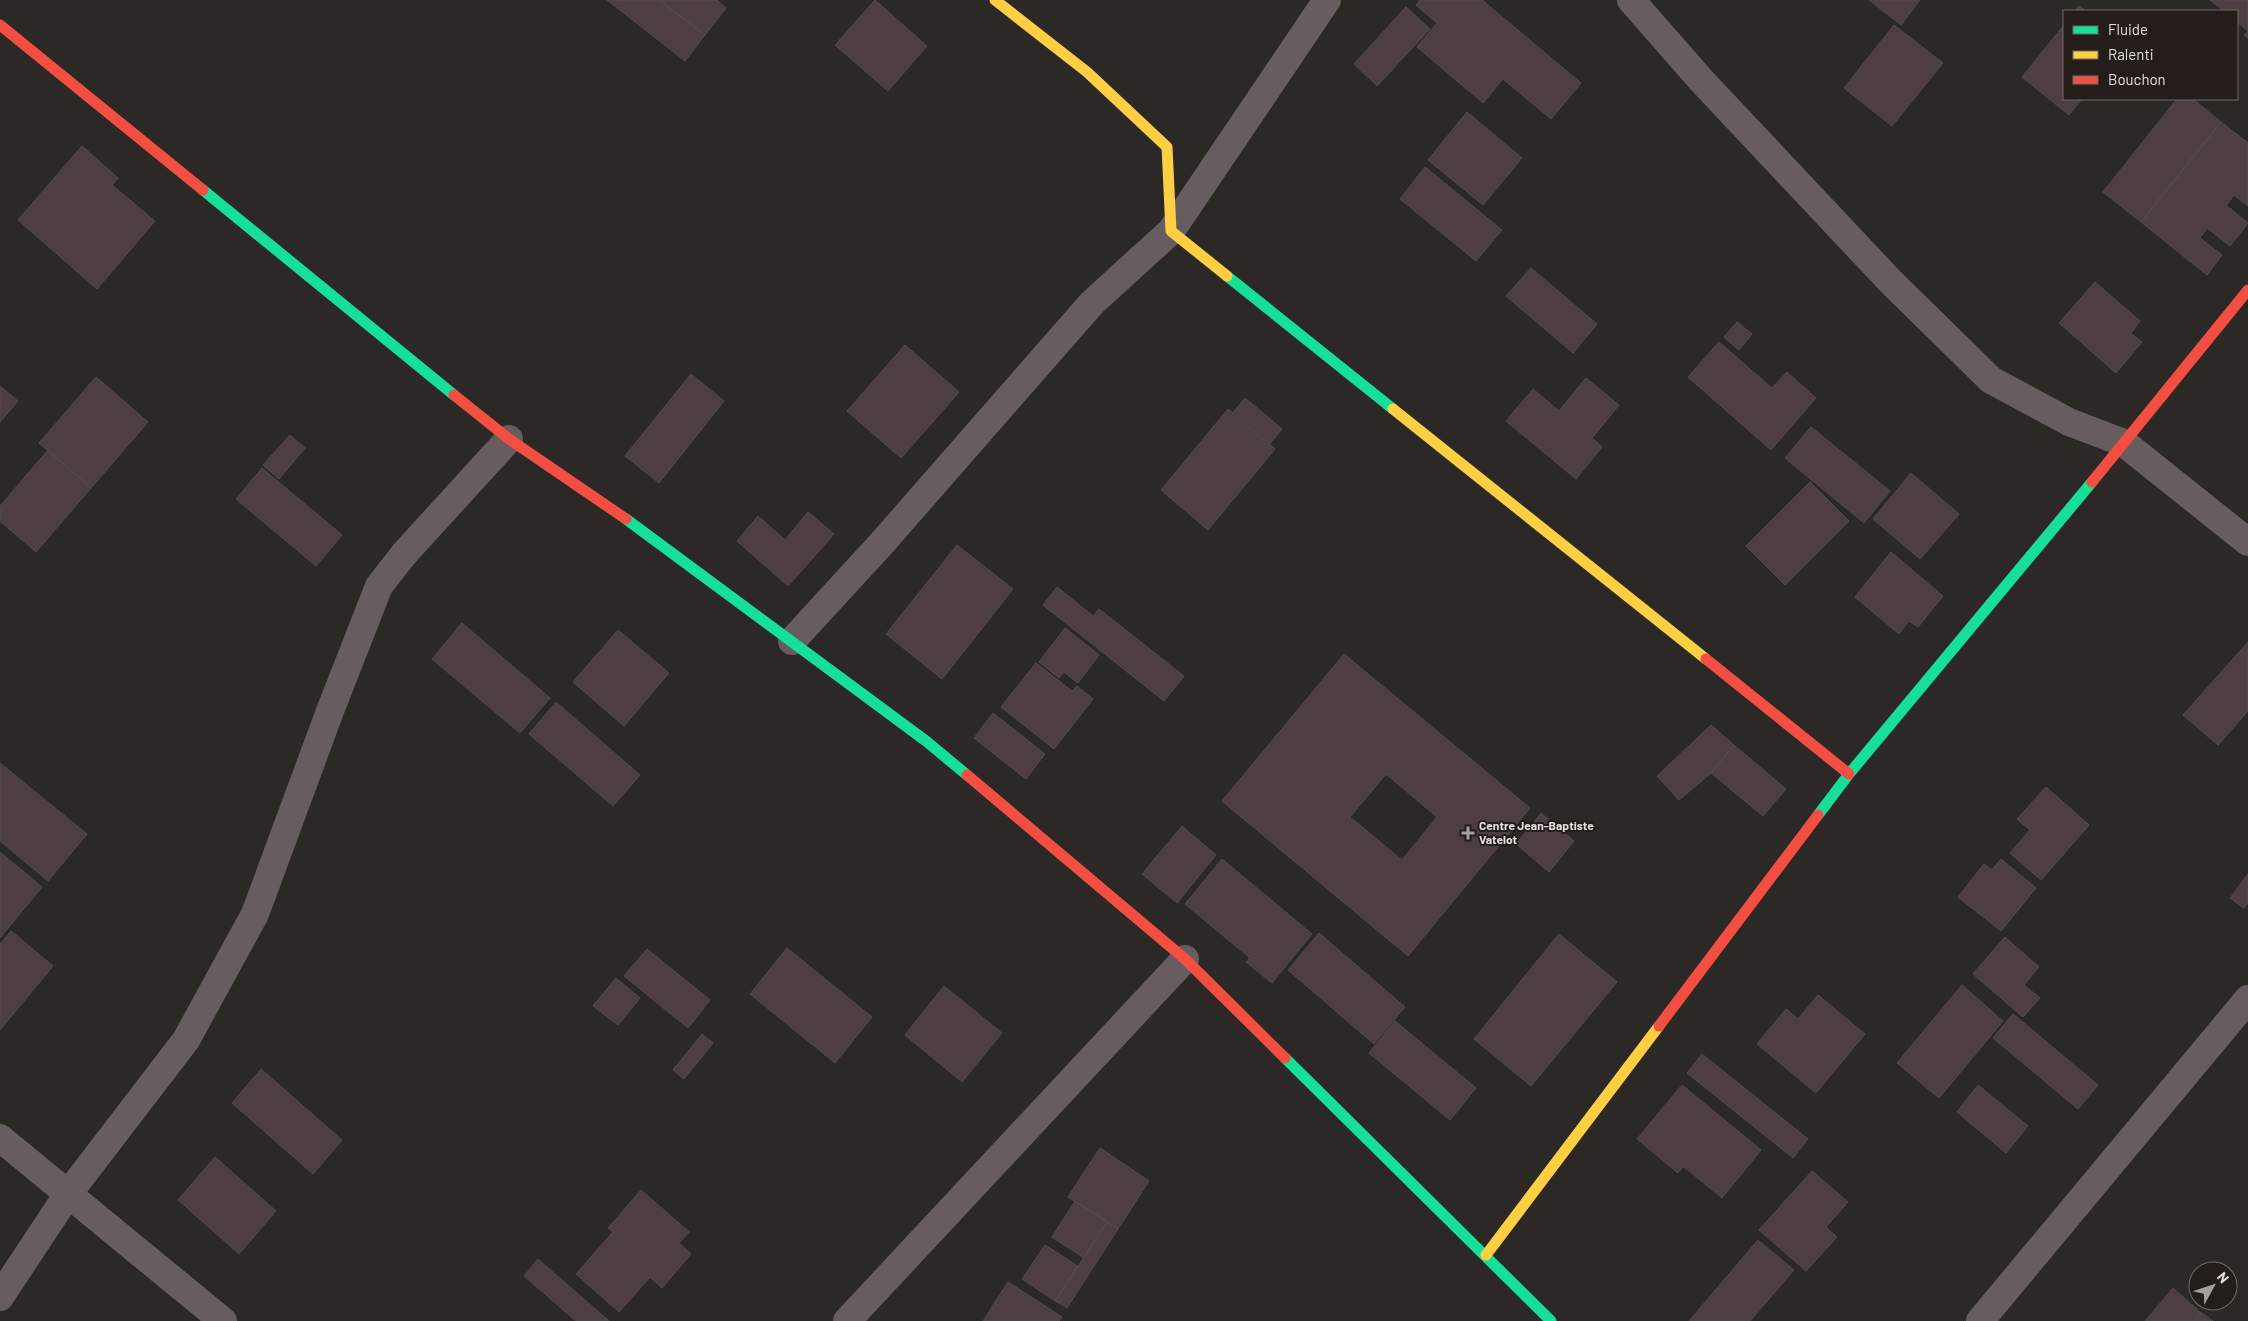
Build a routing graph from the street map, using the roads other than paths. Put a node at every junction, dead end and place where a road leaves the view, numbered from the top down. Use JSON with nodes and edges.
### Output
{"nodes":[{"id":1,"x":995,"y":0,"type":"edge"},
{"id":2,"x":1327,"y":0,"type":"edge"},
{"id":3,"x":1631,"y":0,"type":"edge"},
{"id":4,"x":0,"y":25,"type":"edge"},
{"id":5,"x":1171,"y":231,"type":"junction"},
{"id":6,"x":2248,"y":290,"type":"edge"},
{"id":7,"x":509,"y":438,"type":"junction"},
{"id":8,"x":2124,"y":443,"type":"junction"},
{"id":9,"x":2248,"y":542,"type":"edge"},
{"id":10,"x":792,"y":641,"type":"junction"},
{"id":11,"x":1849,"y":774,"type":"junction"},
{"id":12,"x":1185,"y":959,"type":"junction"},
{"id":13,"x":2248,"y":999,"type":"edge"},
{"id":14,"x":0,"y":1138,"type":"edge"},
{"id":15,"x":68,"y":1194,"type":"junction"},
{"id":16,"x":1486,"y":1255,"type":"junction"},
{"id":17,"x":0,"y":1297,"type":"edge"},
{"id":18,"x":223,"y":1321,"type":"edge"},
{"id":19,"x":847,"y":1321,"type":"edge"},
{"id":20,"x":1551,"y":1321,"type":"edge"},
{"id":21,"x":1980,"y":1321,"type":"edge"}],
"edges":[{"from":1,"to":5,"type":"street"},
{"from":2,"to":5,"type":"street"},
{"from":3,"to":8,"type":"street"},
{"from":4,"to":7,"type":"street"},
{"from":5,"to":10,"type":"street"},
{"from":5,"to":11,"type":"street"},
{"from":6,"to":8,"type":"street"},
{"from":7,"to":10,"type":"street"},
{"from":7,"to":15,"type":"street"},
{"from":8,"to":9,"type":"street"},
{"from":8,"to":11,"type":"street"},
{"from":10,"to":12,"type":"street"},
{"from":11,"to":16,"type":"street"},
{"from":12,"to":16,"type":"street"},
{"from":12,"to":19,"type":"street"},
{"from":13,"to":21,"type":"street"},
{"from":14,"to":15,"type":"street"},
{"from":15,"to":17,"type":"street"},
{"from":15,"to":18,"type":"street"},
{"from":16,"to":20,"type":"street"}]}
